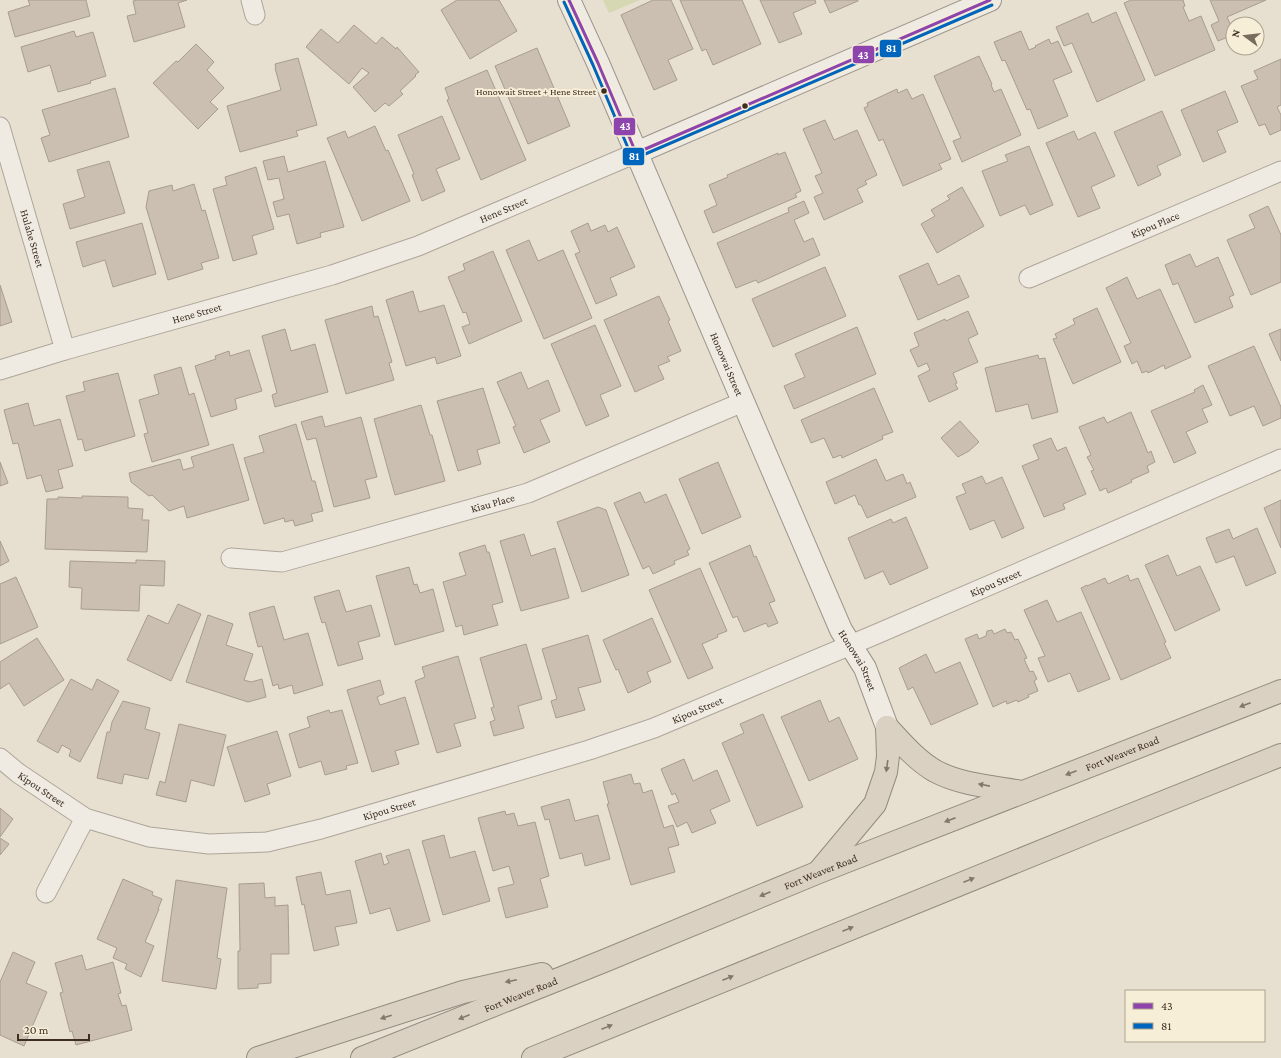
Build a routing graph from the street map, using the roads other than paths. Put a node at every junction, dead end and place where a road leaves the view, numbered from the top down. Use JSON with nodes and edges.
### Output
{"nodes":[{"id":1,"x":569,"y":0,"type":"edge"},
{"id":2,"x":990,"y":0,"type":"edge"},
{"id":3,"x":0,"y":126,"type":"edge"},
{"id":4,"x":636,"y":153,"type":"junction"},
{"id":5,"x":1281,"y":171,"type":"edge"},
{"id":6,"x":1029,"y":278,"type":"dead end"},
{"id":7,"x":65,"y":350,"type":"junction"},
{"id":8,"x":0,"y":370,"type":"edge"},
{"id":9,"x":743,"y":402,"type":"junction"},
{"id":10,"x":1281,"y":459,"type":"edge"},
{"id":11,"x":231,"y":558,"type":"dead end"},
{"id":12,"x":850,"y":645,"type":"junction"},
{"id":13,"x":1281,"y":691,"type":"edge"},
{"id":14,"x":887,"y":727,"type":"junction"},
{"id":15,"x":1281,"y":755,"type":"edge"},
{"id":16,"x":0,"y":758,"type":"edge"},
{"id":17,"x":1022,"y":792,"type":"junction"},
{"id":18,"x":85,"y":818,"type":"junction"},
{"id":19,"x":819,"y":872,"type":"junction"},
{"id":20,"x":46,"y":893,"type":"dead end"},
{"id":21,"x":604,"y":961,"type":"junction"},
{"id":22,"x":585,"y":1036,"type":"junction"},
{"id":23,"x":258,"y":1058,"type":"edge"},
{"id":24,"x":362,"y":1058,"type":"edge"},
{"id":25,"x":533,"y":1058,"type":"edge"},
{"id":26,"x":549,"y":1058,"type":"edge"}],
"edges":[{"from":1,"to":4,"type":"street","name":"Honowai Street"},
{"from":2,"to":4,"type":"street","name":"Hene Street"},
{"from":3,"to":7,"type":"street","name":"Hulahe Street"},
{"from":4,"to":7,"type":"street","name":"Hene Street"},
{"from":4,"to":9,"type":"street","name":"Honowai Street"},
{"from":5,"to":6,"type":"street","name":"Kipou Place"},
{"from":7,"to":8,"type":"street","name":"Hene Street"},
{"from":9,"to":11,"type":"street","name":"Kiau Place"},
{"from":9,"to":12,"type":"street","name":"Honowai Street"},
{"from":10,"to":12,"type":"street","name":"Kipou Street"},
{"from":12,"to":14,"type":"street","name":"Honowai Street"},
{"from":12,"to":18,"type":"street","name":"Kipou Street"},
{"from":13,"to":17,"type":"highway","name":"Fort Weaver Road","one_way":true},
{"from":17,"to":14,"type":"highway","one_way":true},
{"from":14,"to":19,"type":"highway","one_way":true},
{"from":22,"to":15,"type":"highway","one_way":true},
{"from":16,"to":18,"type":"street","name":"Kipou Street"},
{"from":17,"to":19,"type":"highway","name":"Fort Weaver Road","one_way":true},
{"from":18,"to":20,"type":"street"},
{"from":19,"to":21,"type":"highway","name":"Fort Weaver Road","one_way":true},
{"from":21,"to":23,"type":"highway","one_way":true},
{"from":21,"to":24,"type":"highway","name":"Fort Weaver Road","one_way":true},
{"from":22,"to":25,"type":"highway"},
{"from":22,"to":26,"type":"highway"}]}
